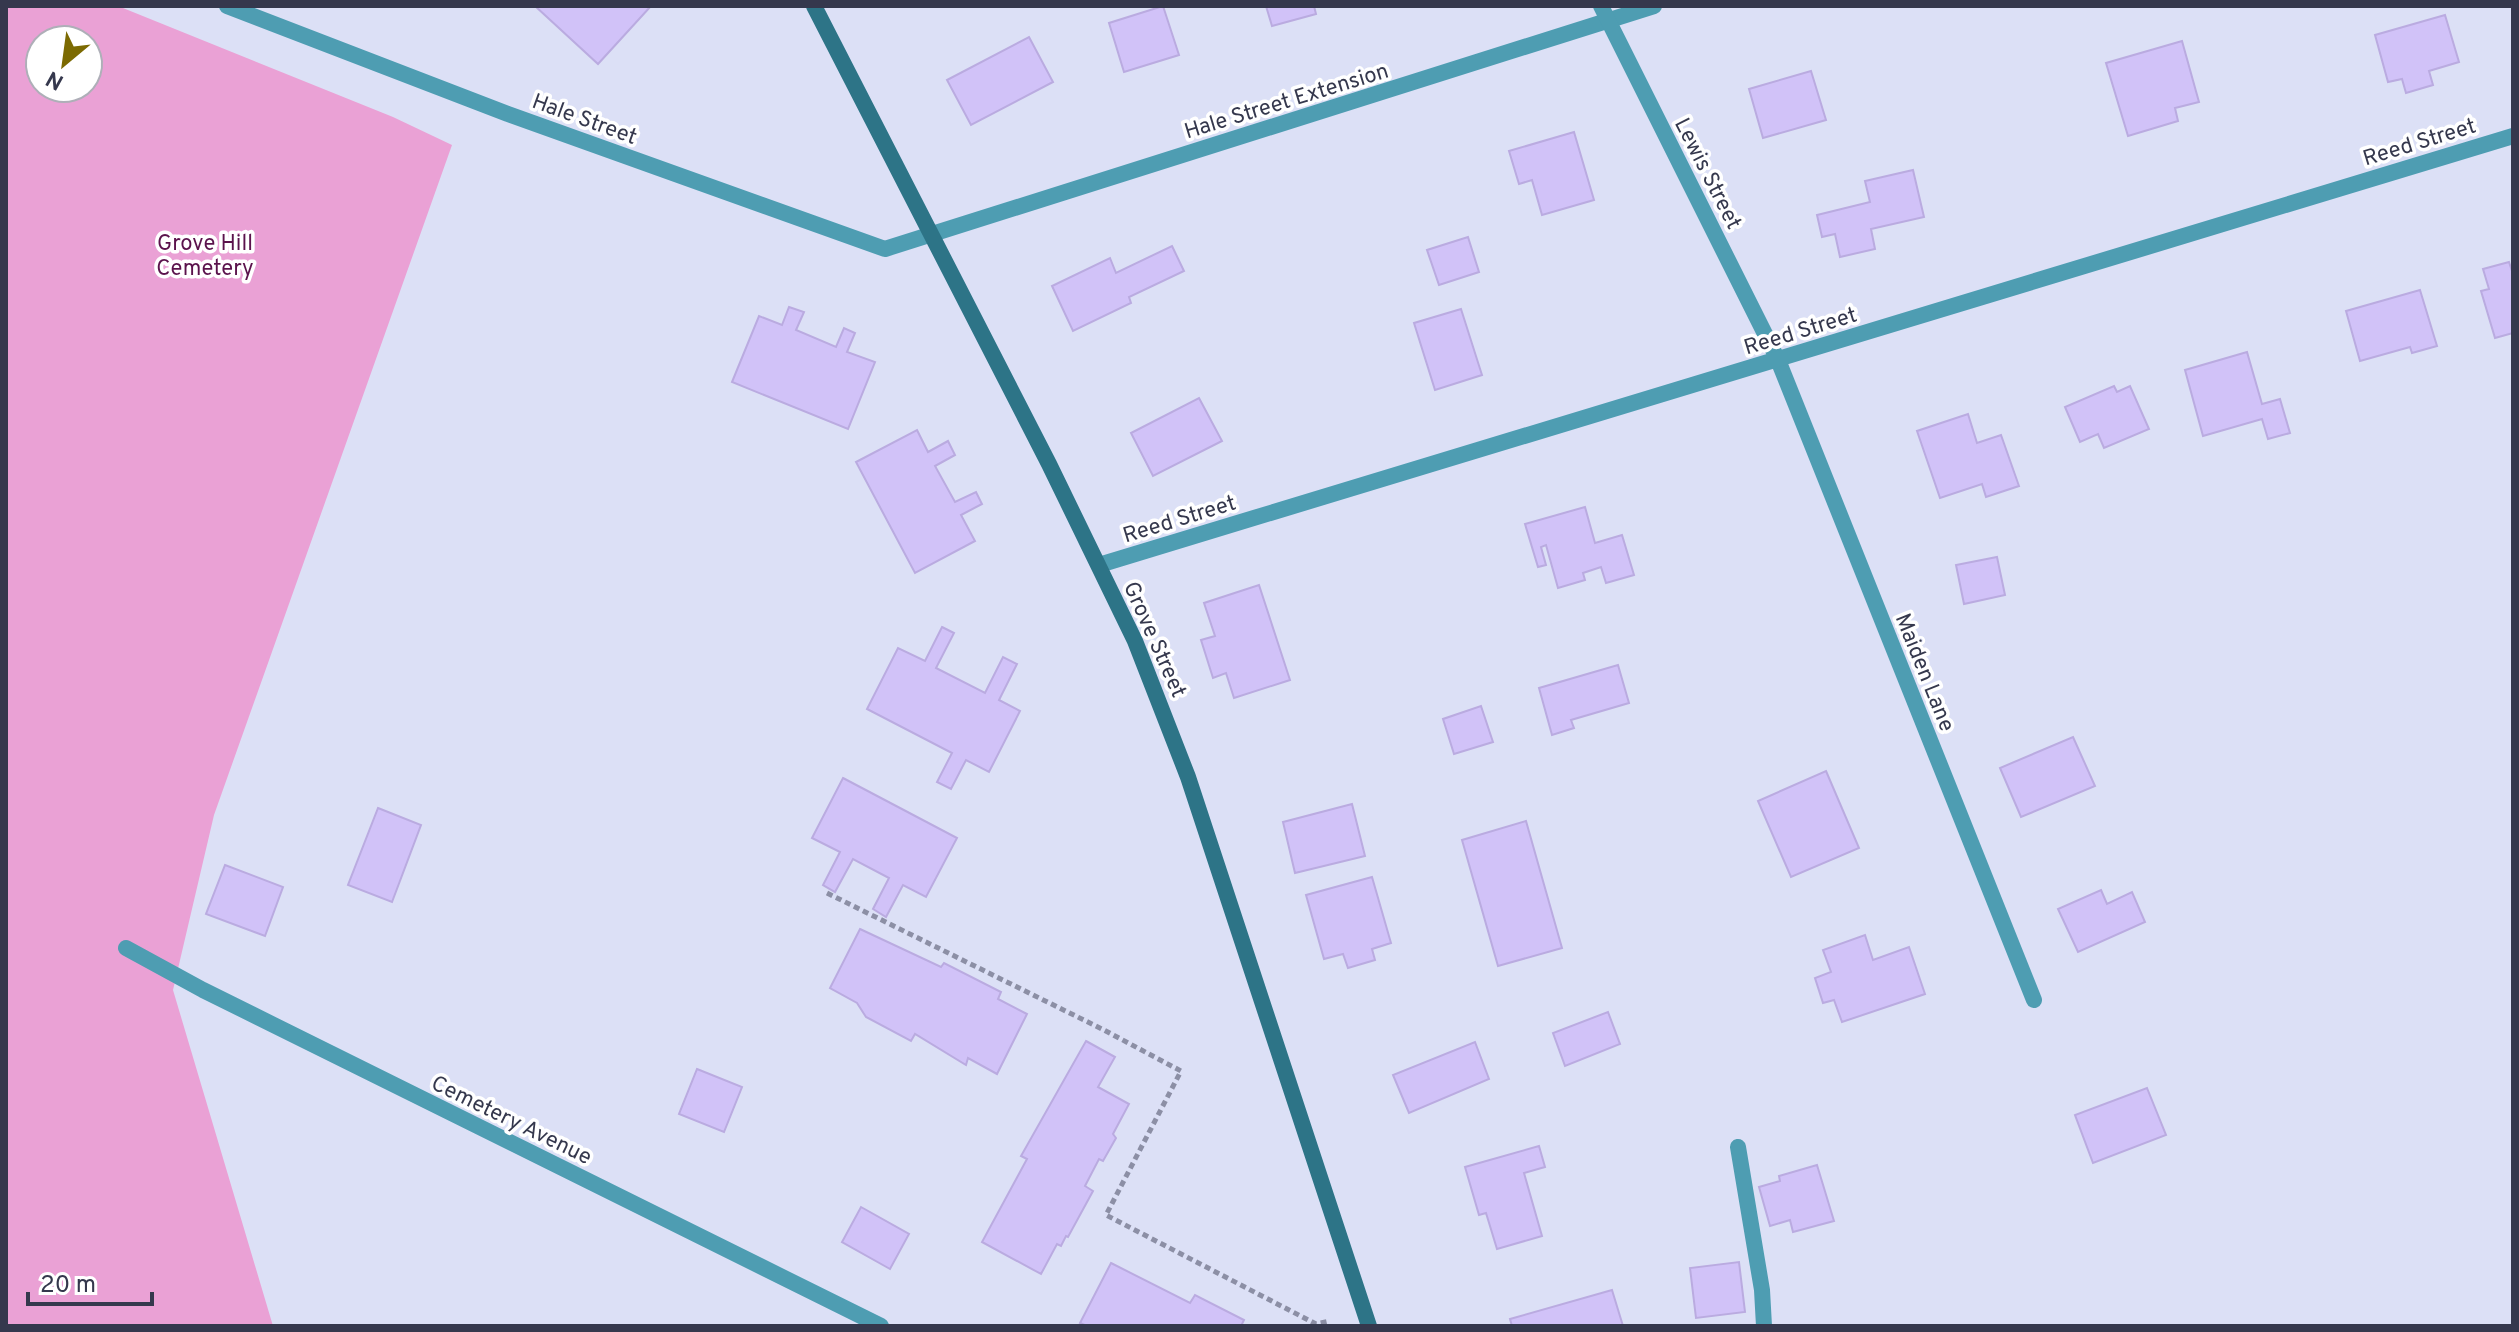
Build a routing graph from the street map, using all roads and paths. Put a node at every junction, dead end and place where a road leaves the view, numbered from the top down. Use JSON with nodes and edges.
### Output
{"nodes":[{"id":1,"x":227,"y":6,"type":"edge"},
{"id":2,"x":814,"y":6,"type":"edge"},
{"id":3,"x":1601,"y":6,"type":"edge"},
{"id":4,"x":1654,"y":6,"type":"edge"},
{"id":5,"x":1609,"y":22,"type":"junction"},
{"id":6,"x":2513,"y":136,"type":"edge"},
{"id":7,"x":930,"y":235,"type":"junction"},
{"id":8,"x":1778,"y":360,"type":"junction"},
{"id":9,"x":1099,"y":565,"type":"junction"},
{"id":10,"x":827,"y":893,"type":"dead end"},
{"id":11,"x":126,"y":948,"type":"dead end"},
{"id":12,"x":2034,"y":1000,"type":"dead end"},
{"id":13,"x":1738,"y":1147,"type":"dead end"},
{"id":14,"x":1330,"y":1321,"type":"dead end"},
{"id":15,"x":1316,"y":1325,"type":"edge"},
{"id":16,"x":881,"y":1326,"type":"edge"},
{"id":17,"x":1369,"y":1326,"type":"edge"},
{"id":18,"x":1764,"y":1326,"type":"edge"}],
"edges":[{"from":1,"to":7,"type":"street","name":"Hale Street"},
{"from":2,"to":7,"type":"main road","name":"Grove Street"},
{"from":3,"to":5,"type":"street","name":"Lewis Street"},
{"from":4,"to":5,"type":"street","name":"Hale Street Extension"},
{"from":5,"to":7,"type":"street","name":"Hale Street Extension"},
{"from":5,"to":8,"type":"street","name":"Lewis Street"},
{"from":6,"to":8,"type":"street","name":"Reed Street"},
{"from":7,"to":9,"type":"main road","name":"Grove Street"},
{"from":8,"to":9,"type":"street","name":"Reed Street"},
{"from":8,"to":12,"type":"street","name":"Maiden Lane"},
{"from":9,"to":17,"type":"main road","name":"Grove Street"},
{"from":10,"to":15,"type":"path"},
{"from":11,"to":16,"type":"street","name":"Cemetery Avenue"},
{"from":13,"to":18,"type":"street"},
{"from":14,"to":15,"type":"path"}]}
